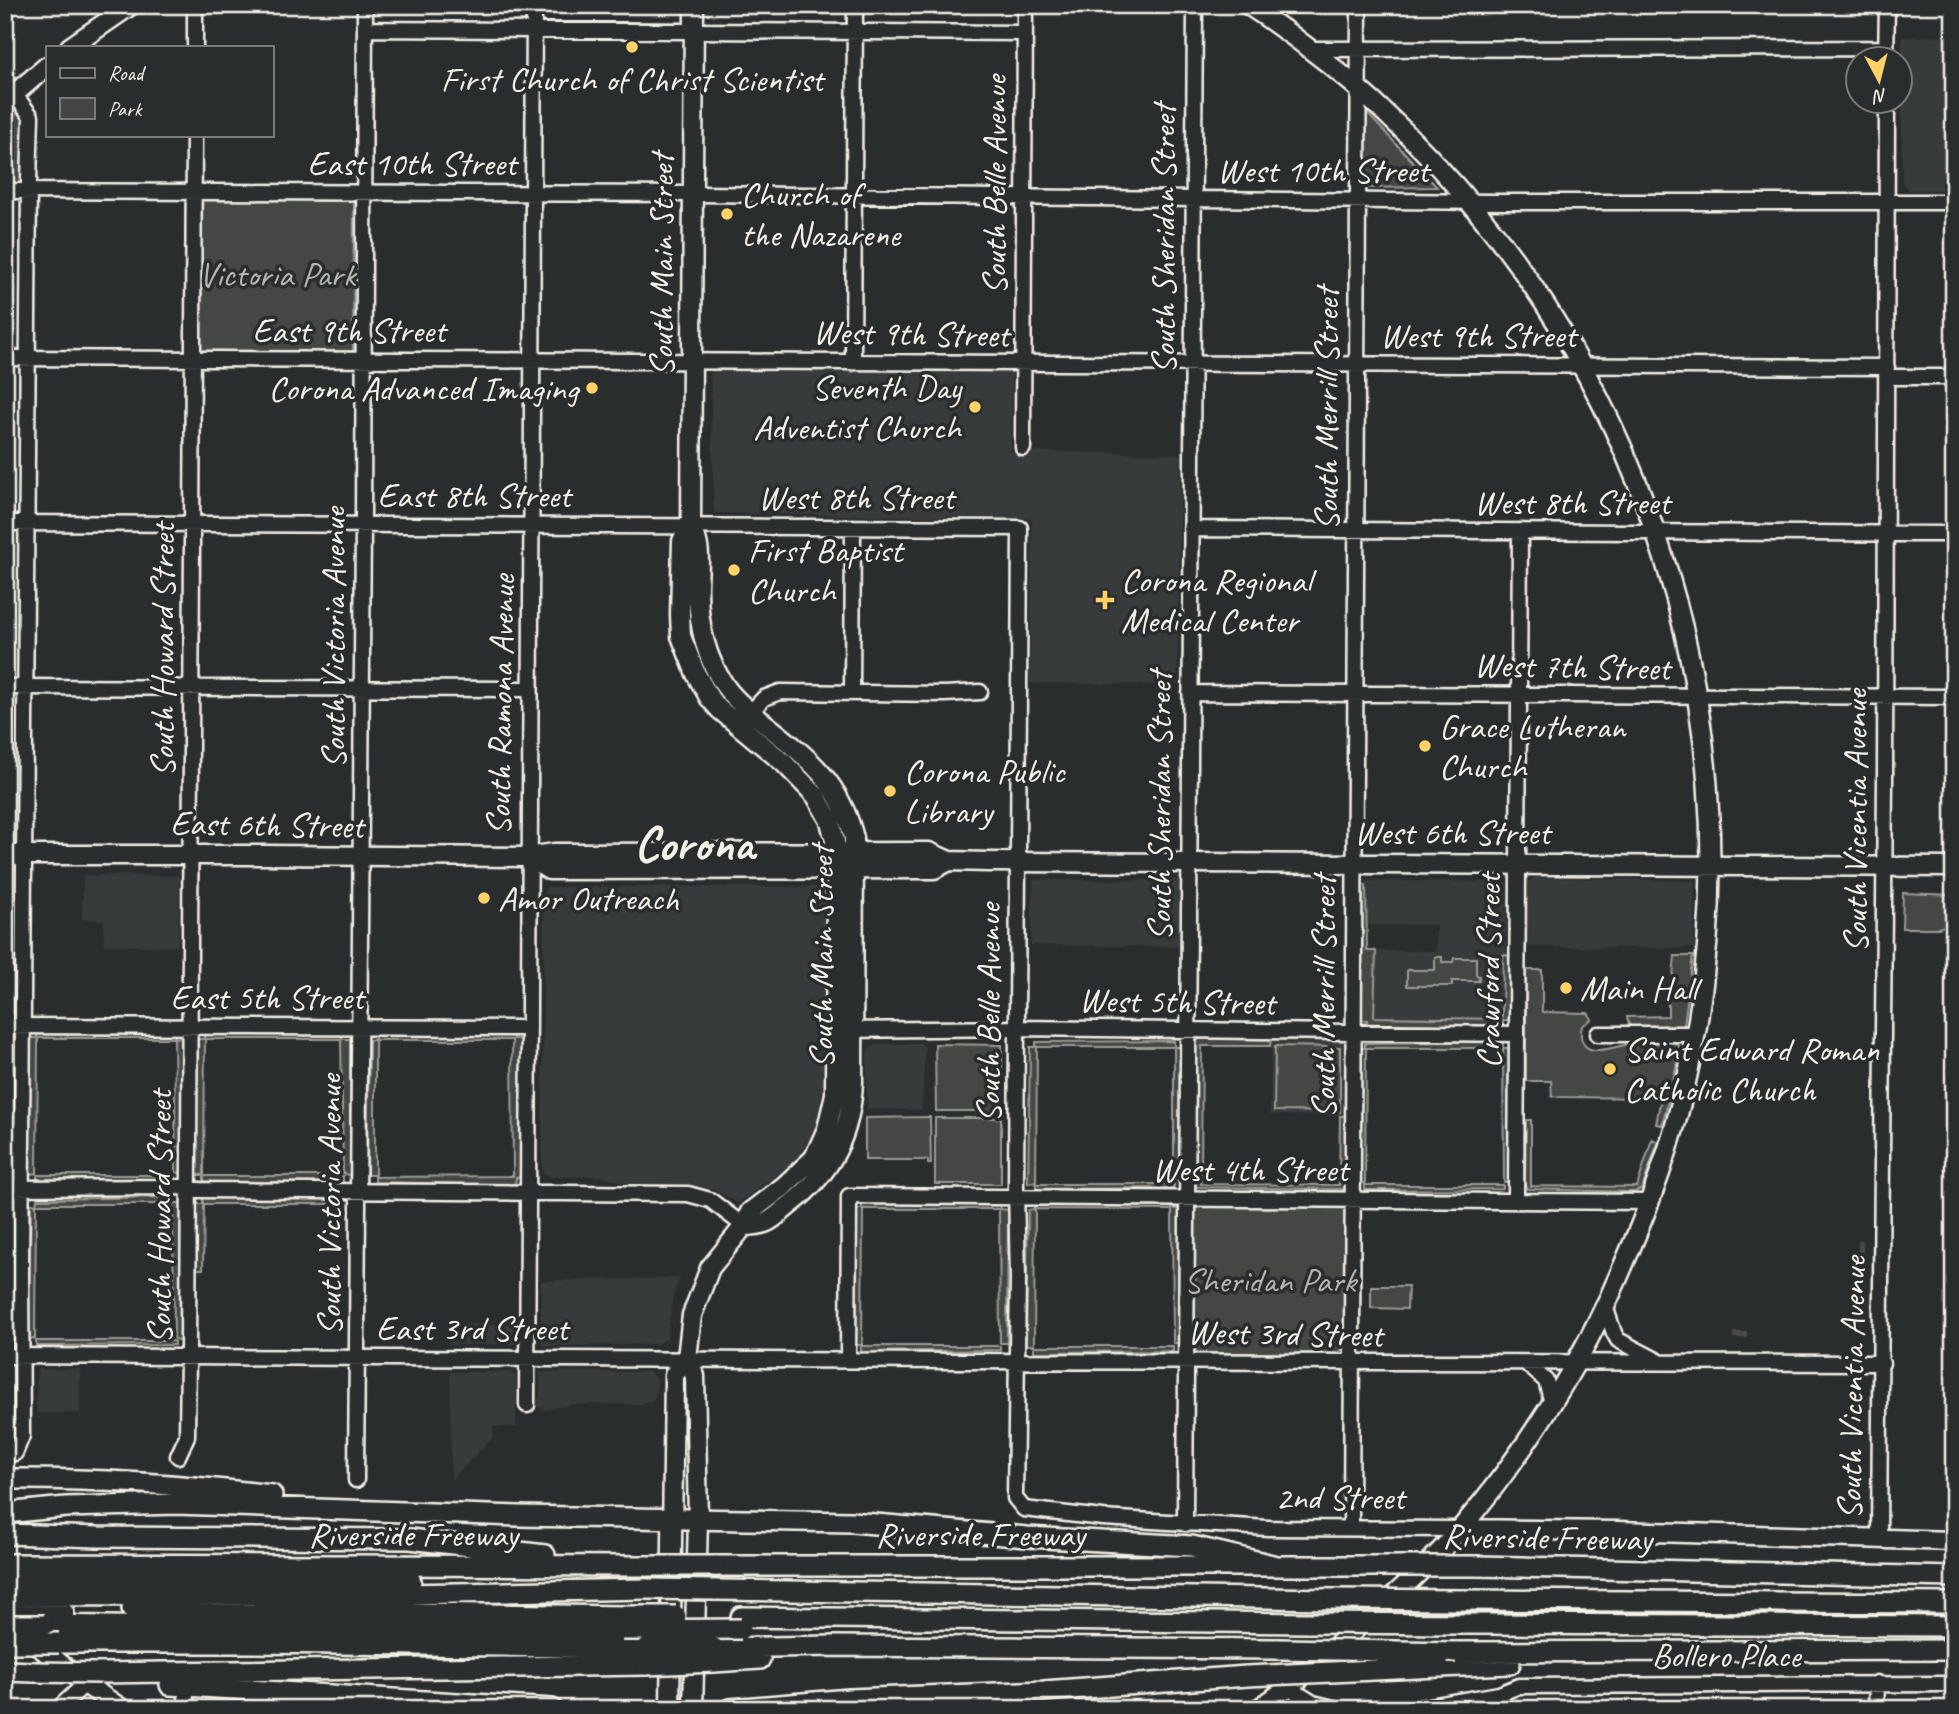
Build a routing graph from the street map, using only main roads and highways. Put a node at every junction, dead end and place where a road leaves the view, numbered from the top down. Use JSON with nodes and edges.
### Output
{"nodes":[{"id":1,"x":131,"y":5,"type":"edge"},
{"id":2,"x":694,"y":5,"type":"edge"},
{"id":3,"x":1248,"y":5,"type":"edge"},
{"id":4,"x":70,"y":46,"type":"edge"},
{"id":5,"x":46,"y":67,"type":"edge"},
{"id":6,"x":8,"y":93,"type":"edge"},
{"id":7,"x":691,"y":526,"type":"junction"},
{"id":8,"x":5,"y":855,"type":"edge"},
{"id":9,"x":855,"y":861,"type":"junction"},
{"id":10,"x":836,"y":862,"type":"junction"},
{"id":11,"x":1712,"y":866,"type":"junction"},
{"id":12,"x":1954,"y":867,"type":"edge"},
{"id":13,"x":844,"y":1030,"type":"junction"},
{"id":14,"x":687,"y":1358,"type":"junction"},
{"id":15,"x":5,"y":1479,"type":"edge"},
{"id":16,"x":5,"y":1513,"type":"edge"},
{"id":17,"x":433,"y":1513,"type":"junction"},
{"id":18,"x":672,"y":1518,"type":"junction"},
{"id":19,"x":698,"y":1520,"type":"junction"},
{"id":20,"x":1460,"y":1529,"type":"junction"},
{"id":21,"x":5,"y":1534,"type":"edge"},
{"id":22,"x":1954,"y":1541,"type":"edge"},
{"id":23,"x":5,"y":1563,"type":"edge"},
{"id":24,"x":602,"y":1565,"type":"junction"},
{"id":25,"x":1277,"y":1566,"type":"junction"},
{"id":26,"x":1954,"y":1577,"type":"edge"},
{"id":27,"x":12,"y":1601,"type":"edge"},
{"id":28,"x":1954,"y":1603,"type":"edge"},
{"id":29,"x":5,"y":1618,"type":"edge"},
{"id":30,"x":623,"y":1623,"type":"junction"},
{"id":31,"x":5,"y":1625,"type":"edge"},
{"id":32,"x":1954,"y":1626,"type":"edge"},
{"id":33,"x":5,"y":1643,"type":"edge"},
{"id":34,"x":1836,"y":1650,"type":"junction"},
{"id":35,"x":1954,"y":1650,"type":"edge"},
{"id":36,"x":646,"y":1656,"type":"junction"},
{"id":37,"x":5,"y":1671,"type":"edge"},
{"id":38,"x":101,"y":1677,"type":"junction"},
{"id":39,"x":122,"y":1709,"type":"edge"},
{"id":40,"x":552,"y":1709,"type":"edge"},
{"id":41,"x":670,"y":1709,"type":"edge"},
{"id":42,"x":693,"y":1709,"type":"edge"},
{"id":43,"x":730,"y":1709,"type":"edge"},
{"id":44,"x":1258,"y":1709,"type":"edge"}],
"edges":[{"from":1,"to":4,"type":"main road"},
{"from":2,"to":7,"type":"main road","name":"South Main Street"},
{"from":3,"to":11,"type":"main road"},
{"from":5,"to":6,"type":"main road"},
{"from":7,"to":9,"type":"main road","name":"South Main Street"},
{"from":7,"to":10,"type":"main road","name":"South Main Street"},
{"from":8,"to":10,"type":"main road","name":"East 6th Street"},
{"from":9,"to":10,"type":"main road","name":"East 6th Street"},
{"from":9,"to":11,"type":"main road","name":"West 6th Street"},
{"from":9,"to":13,"type":"main road","name":"South Main Street"},
{"from":10,"to":13,"type":"main road","name":"South Main Street"},
{"from":11,"to":12,"type":"main road","name":"West 6th Street"},
{"from":11,"to":20,"type":"main road"},
{"from":13,"to":14,"type":"main road","name":"South Main Street"},
{"from":14,"to":18,"type":"main road","name":"South Main Street"},
{"from":14,"to":19,"type":"main road","name":"South Main Street"},
{"from":15,"to":17,"type":"highway"},
{"from":16,"to":17,"type":"highway"},
{"from":17,"to":18,"type":"highway"},
{"from":18,"to":19,"type":"highway"},
{"from":18,"to":41,"type":"main road","name":"South Main Street"},
{"from":19,"to":25,"type":"highway"},
{"from":19,"to":42,"type":"main road","name":"South Main Street"},
{"from":20,"to":22,"type":"main road","name":"2nd Street"},
{"from":20,"to":44,"type":"main road"},
{"from":21,"to":24,"type":"highway"},
{"from":23,"to":24,"type":"highway","name":"Riverside Freeway"},
{"from":24,"to":25,"type":"highway","name":"Riverside Freeway","bridge":true},
{"from":25,"to":26,"type":"highway","name":"Riverside Freeway","bridge":true},
{"from":27,"to":28,"type":"highway","bridge":true},
{"from":27,"to":30,"type":"highway"},
{"from":29,"to":38,"type":"main road"},
{"from":30,"to":31,"type":"highway","bridge":true},
{"from":30,"to":32,"type":"highway","bridge":true},
{"from":33,"to":36,"type":"highway","bridge":true},
{"from":34,"to":35,"type":"highway"},
{"from":34,"to":36,"type":"highway","bridge":true},
{"from":34,"to":43,"type":"highway","bridge":true},
{"from":36,"to":38,"type":"highway"},
{"from":37,"to":38,"type":"highway","bridge":true},
{"from":38,"to":39,"type":"main road"},
{"from":38,"to":40,"type":"highway"}]}
